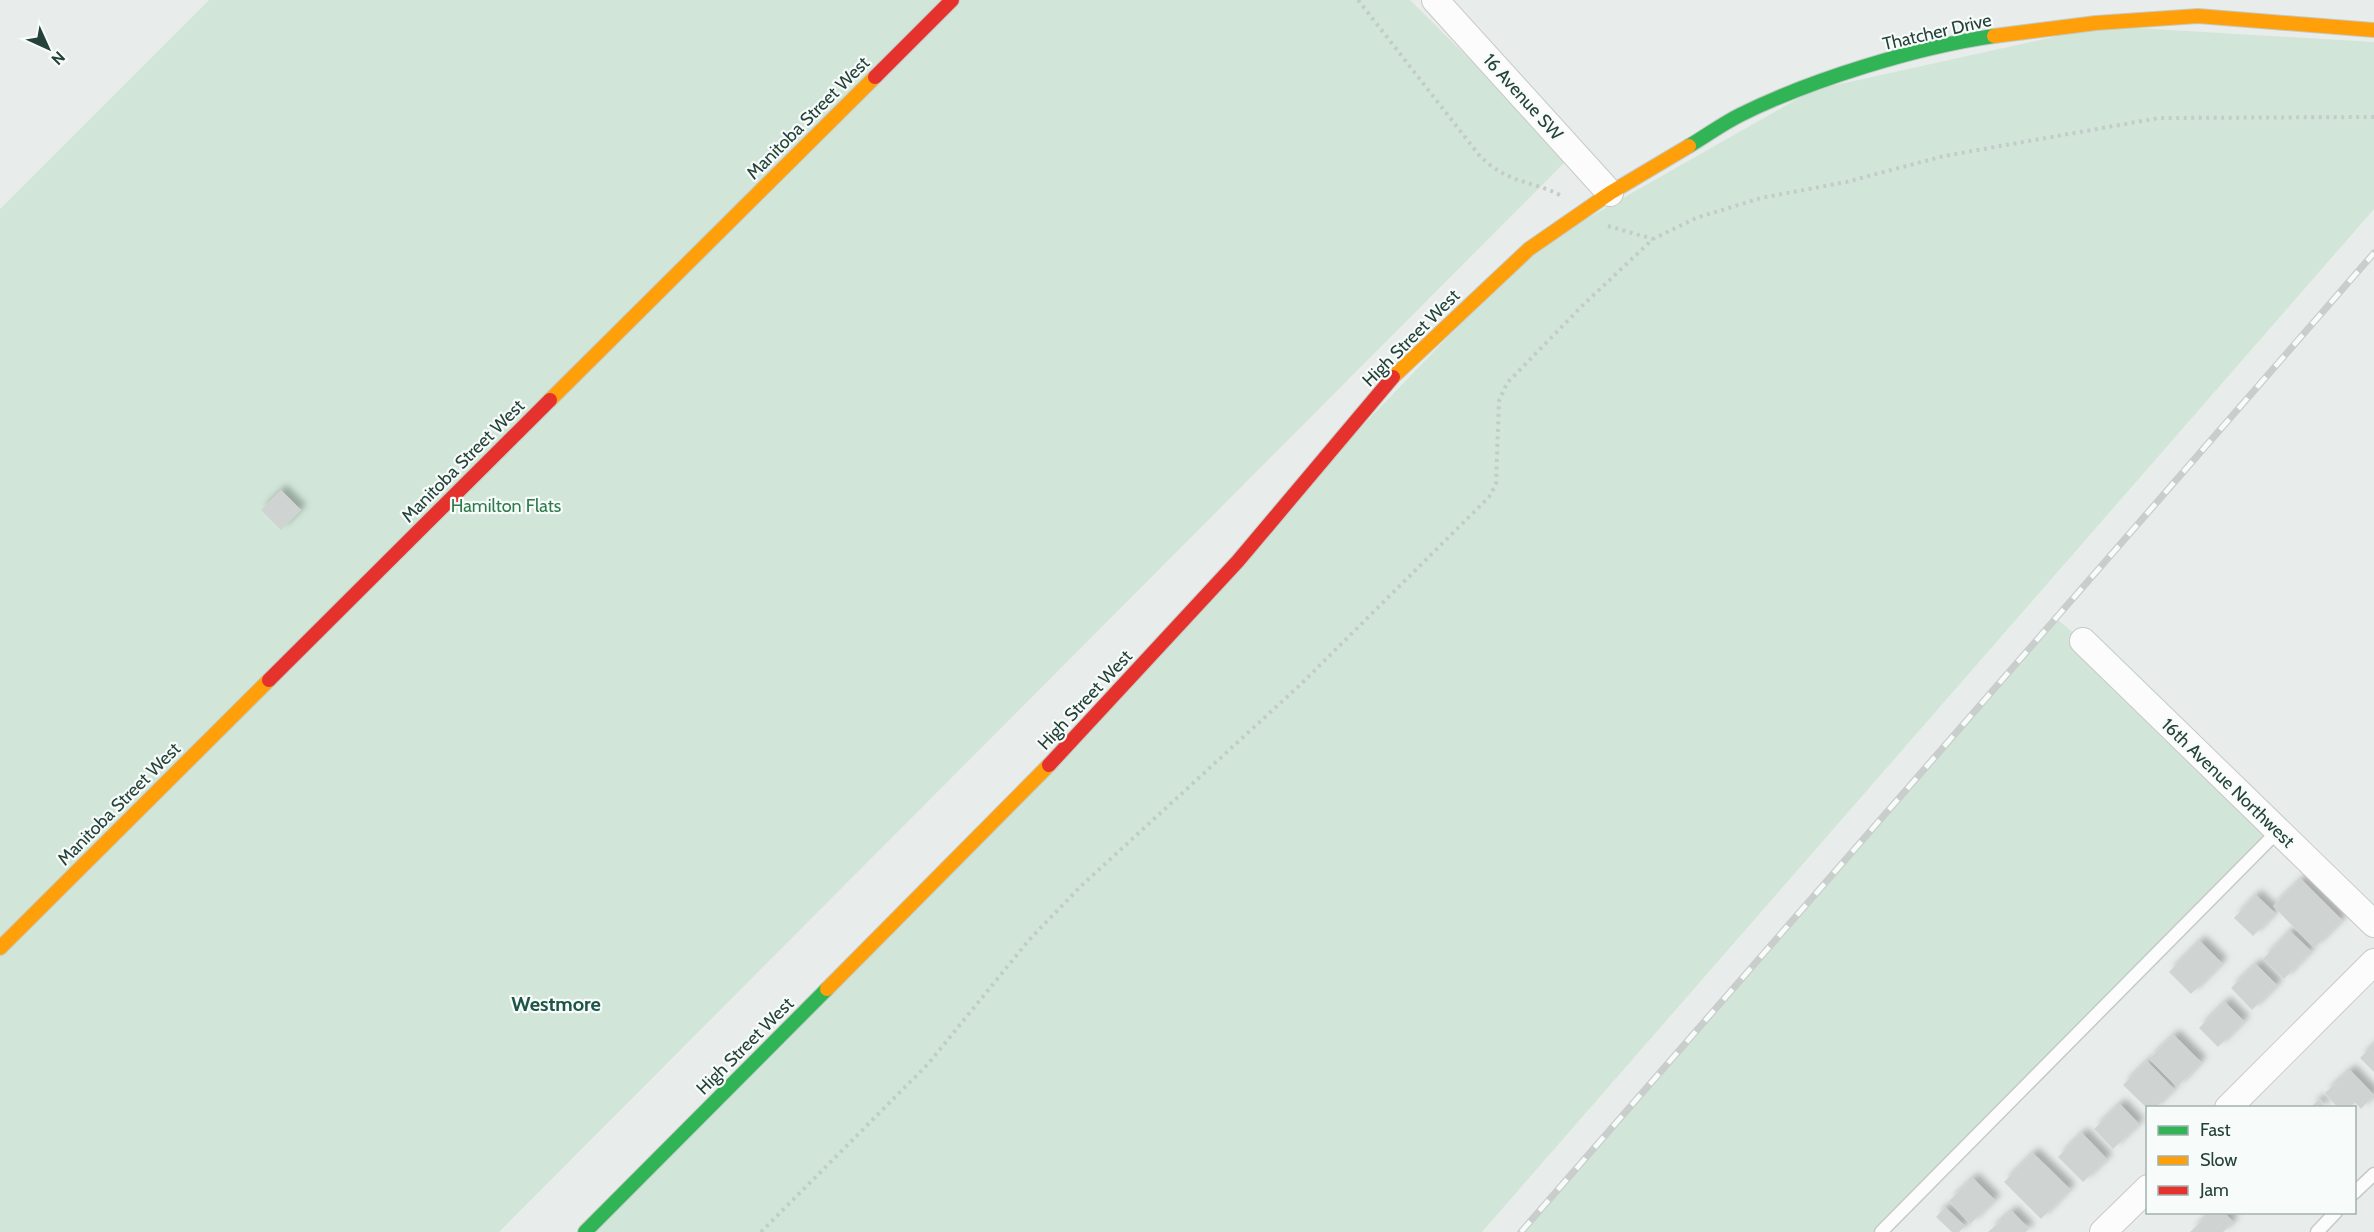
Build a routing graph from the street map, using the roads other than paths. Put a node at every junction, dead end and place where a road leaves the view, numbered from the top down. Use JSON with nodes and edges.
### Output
{"nodes":[{"id":1,"x":952,"y":0,"type":"edge"},
{"id":2,"x":1435,"y":0,"type":"edge"},
{"id":3,"x":2374,"y":30,"type":"edge"},
{"id":4,"x":1610,"y":193,"type":"junction"},
{"id":5,"x":2083,"y":641,"type":"dead end"},
{"id":6,"x":2278,"y":831,"type":"junction"},
{"id":7,"x":2374,"y":924,"type":"edge"},
{"id":8,"x":0,"y":948,"type":"edge"},
{"id":9,"x":2374,"y":962,"type":"edge"},
{"id":10,"x":2229,"y":1106,"type":"edge"},
{"id":11,"x":2374,"y":1174,"type":"edge"},
{"id":12,"x":2146,"y":1190,"type":"edge"},
{"id":13,"x":2356,"y":1192,"type":"edge"},
{"id":14,"x":2334,"y":1214,"type":"edge"},
{"id":15,"x":585,"y":1232,"type":"edge"},
{"id":16,"x":1881,"y":1232,"type":"edge"},
{"id":17,"x":2103,"y":1232,"type":"edge"},
{"id":18,"x":2317,"y":1232,"type":"edge"}],
"edges":[{"from":1,"to":8,"type":"main road","name":"Manitoba Street West"},
{"from":2,"to":4,"type":"street","name":"16 Avenue SW"},
{"from":3,"to":4,"type":"main road","name":"Thatcher Drive"},
{"from":4,"to":15,"type":"main road","name":"High Street West"},
{"from":5,"to":6,"type":"street","name":"16th Avenue Northwest"},
{"from":6,"to":7,"type":"street","name":"16th Avenue Northwest"},
{"from":6,"to":16,"type":"lane"},
{"from":9,"to":10,"type":"street"},
{"from":11,"to":13,"type":"lane"},
{"from":12,"to":17,"type":"street"},
{"from":14,"to":18,"type":"lane"}]}
